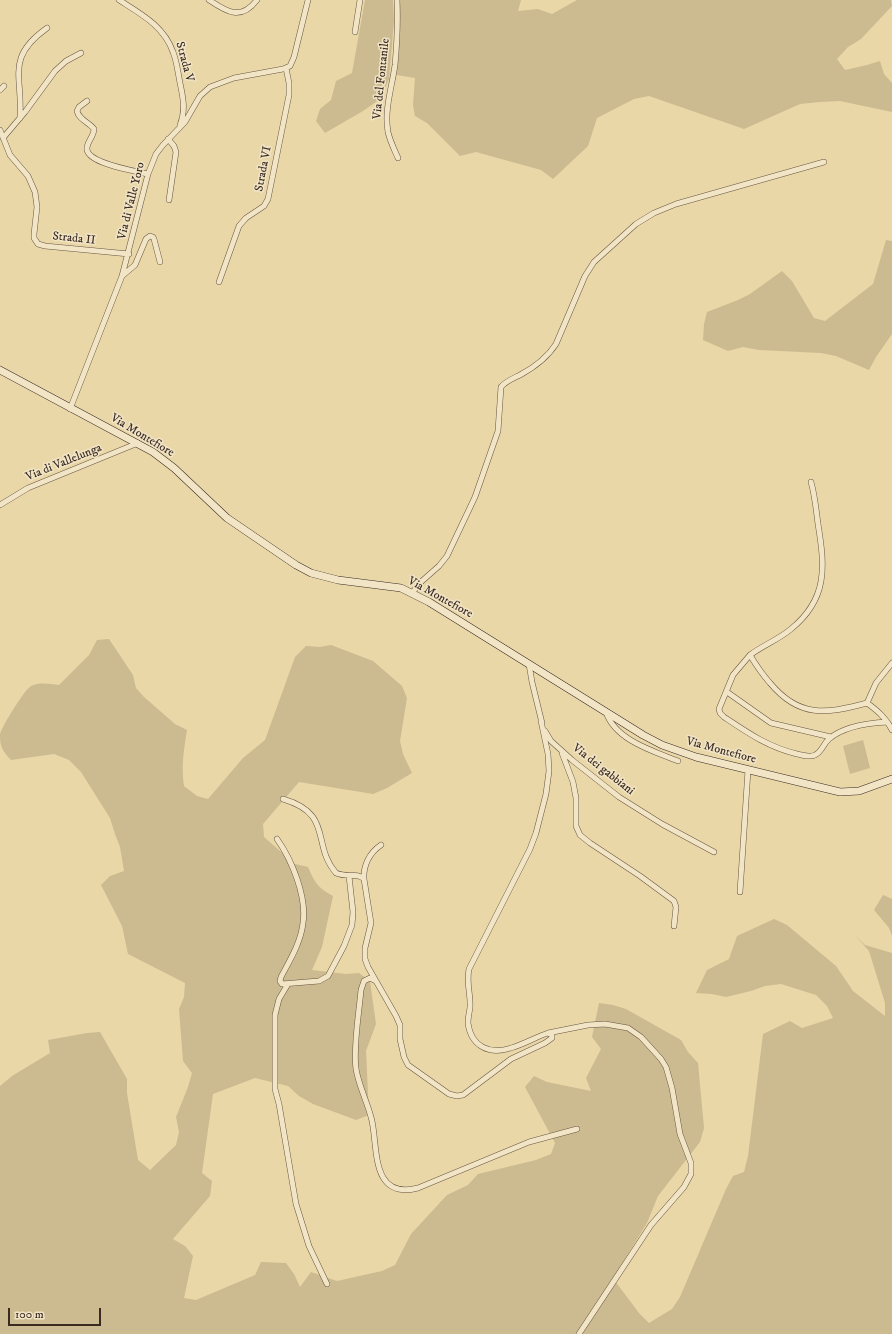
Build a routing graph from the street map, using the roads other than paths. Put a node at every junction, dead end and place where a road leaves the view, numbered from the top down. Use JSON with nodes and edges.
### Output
{"nodes":[{"id":1,"x":119,"y":0,"type":"edge"},
{"id":2,"x":209,"y":0,"type":"edge"},
{"id":3,"x":256,"y":0,"type":"edge"},
{"id":4,"x":308,"y":0,"type":"edge"},
{"id":5,"x":360,"y":0,"type":"edge"},
{"id":6,"x":397,"y":0,"type":"edge"},
{"id":7,"x":48,"y":28,"type":"dead end"},
{"id":8,"x":355,"y":32,"type":"dead end"},
{"id":9,"x":81,"y":53,"type":"dead end"},
{"id":10,"x":286,"y":68,"type":"junction"},
{"id":11,"x":87,"y":101,"type":"dead end"},
{"id":12,"x":20,"y":118,"type":"junction"},
{"id":13,"x":179,"y":128,"type":"junction"},
{"id":14,"x":0,"y":130,"type":"edge"},
{"id":15,"x":3,"y":138,"type":"junction"},
{"id":16,"x":168,"y":139,"type":"junction"},
{"id":17,"x":398,"y":158,"type":"dead end"},
{"id":18,"x":824,"y":162,"type":"dead end"},
{"id":19,"x":148,"y":174,"type":"junction"},
{"id":20,"x":169,"y":200,"type":"dead end"},
{"id":21,"x":129,"y":254,"type":"junction"},
{"id":22,"x":160,"y":262,"type":"dead end"},
{"id":23,"x":122,"y":276,"type":"junction"},
{"id":24,"x":219,"y":282,"type":"dead end"},
{"id":25,"x":0,"y":370,"type":"edge"},
{"id":26,"x":70,"y":409,"type":"junction"},
{"id":27,"x":138,"y":443,"type":"junction"},
{"id":28,"x":811,"y":482,"type":"dead end"},
{"id":29,"x":0,"y":505,"type":"edge"},
{"id":30,"x":412,"y":593,"type":"junction"},
{"id":31,"x":750,"y":656,"type":"junction"},
{"id":32,"x":892,"y":663,"type":"edge"},
{"id":33,"x":529,"y":664,"type":"junction"},
{"id":34,"x":727,"y":692,"type":"junction"},
{"id":35,"x":867,"y":703,"type":"junction"},
{"id":36,"x":606,"y":712,"type":"junction"},
{"id":37,"x":541,"y":721,"type":"junction"},
{"id":38,"x":888,"y":722,"type":"junction"},
{"id":39,"x":892,"y":730,"type":"edge"},
{"id":40,"x":831,"y":737,"type":"junction"},
{"id":41,"x":561,"y":750,"type":"junction"},
{"id":42,"x":678,"y":761,"type":"dead end"},
{"id":43,"x":748,"y":770,"type":"junction"},
{"id":44,"x":892,"y":780,"type":"edge"},
{"id":45,"x":283,"y":799,"type":"dead end"},
{"id":46,"x":277,"y":839,"type":"dead end"},
{"id":47,"x":381,"y":845,"type":"dead end"},
{"id":48,"x":714,"y":852,"type":"dead end"},
{"id":49,"x":350,"y":876,"type":"junction"},
{"id":50,"x":364,"y":881,"type":"junction"},
{"id":51,"x":740,"y":892,"type":"dead end"},
{"id":52,"x":674,"y":926,"type":"dead end"},
{"id":53,"x":288,"y":984,"type":"junction"},
{"id":54,"x":380,"y":986,"type":"junction"},
{"id":55,"x":548,"y":1033,"type":"junction"},
{"id":56,"x":576,"y":1129,"type":"dead end"},
{"id":57,"x":327,"y":1284,"type":"dead end"},
{"id":58,"x":579,"y":1334,"type":"edge"}],
"edges":[{"from":1,"to":13,"type":"street","name":"Strada V"},
{"from":2,"to":3,"type":"street"},
{"from":4,"to":10,"type":"street"},
{"from":5,"to":8,"type":"street"},
{"from":6,"to":17,"type":"street","name":"Via del Fontanile"},
{"from":7,"to":12,"type":"street"},
{"from":9,"to":12,"type":"street"},
{"from":10,"to":13,"type":"street","name":"Via di Valle Yoro"},
{"from":10,"to":24,"type":"street","name":"Strada VI"},
{"from":11,"to":19,"type":"street"},
{"from":12,"to":15,"type":"street"},
{"from":13,"to":16,"type":"street","name":"Via di Valle Yoro"},
{"from":14,"to":15,"type":"street","name":"Strada II"},
{"from":15,"to":21,"type":"street","name":"Strada II"},
{"from":16,"to":19,"type":"street","name":"Via di Valle Yoro"},
{"from":16,"to":20,"type":"street"},
{"from":18,"to":30,"type":"street"},
{"from":19,"to":21,"type":"street","name":"Via di Valle Yoro"},
{"from":21,"to":23,"type":"street","name":"Via di Valle Yoro"},
{"from":22,"to":23,"type":"street"},
{"from":23,"to":26,"type":"street","name":"Via di Valle Yoro"},
{"from":25,"to":26,"type":"main road","name":"Via Montefiore"},
{"from":26,"to":27,"type":"main road","name":"Via Montefiore"},
{"from":27,"to":29,"type":"street","name":"Via di Vallelunga"},
{"from":27,"to":30,"type":"main road","name":"Via Montefiore"},
{"from":28,"to":31,"type":"street"},
{"from":30,"to":33,"type":"main road","name":"Via Montefiore"},
{"from":31,"to":34,"type":"street"},
{"from":31,"to":35,"type":"street"},
{"from":32,"to":35,"type":"street"},
{"from":33,"to":36,"type":"main road","name":"Via Montefiore"},
{"from":33,"to":37,"type":"street","name":"Via dei gabbiani"},
{"from":34,"to":40,"type":"street"},
{"from":34,"to":40,"type":"street"},
{"from":35,"to":38,"type":"street"},
{"from":36,"to":42,"type":"street"},
{"from":36,"to":43,"type":"main road","name":"Via Montefiore"},
{"from":37,"to":41,"type":"street","name":"Via dei gabbiani"},
{"from":37,"to":55,"type":"street"},
{"from":38,"to":39,"type":"street"},
{"from":38,"to":40,"type":"street"},
{"from":41,"to":48,"type":"street","name":"Via dei gabbiani"},
{"from":41,"to":52,"type":"street"},
{"from":43,"to":44,"type":"main road","name":"Via Montefiore"},
{"from":43,"to":51,"type":"street"},
{"from":45,"to":49,"type":"street"},
{"from":46,"to":53,"type":"street"},
{"from":47,"to":50,"type":"street"},
{"from":49,"to":50,"type":"street"},
{"from":49,"to":53,"type":"street"},
{"from":50,"to":54,"type":"street"},
{"from":53,"to":57,"type":"street"},
{"from":54,"to":55,"type":"street"},
{"from":54,"to":56,"type":"street"},
{"from":55,"to":58,"type":"street"}]}
